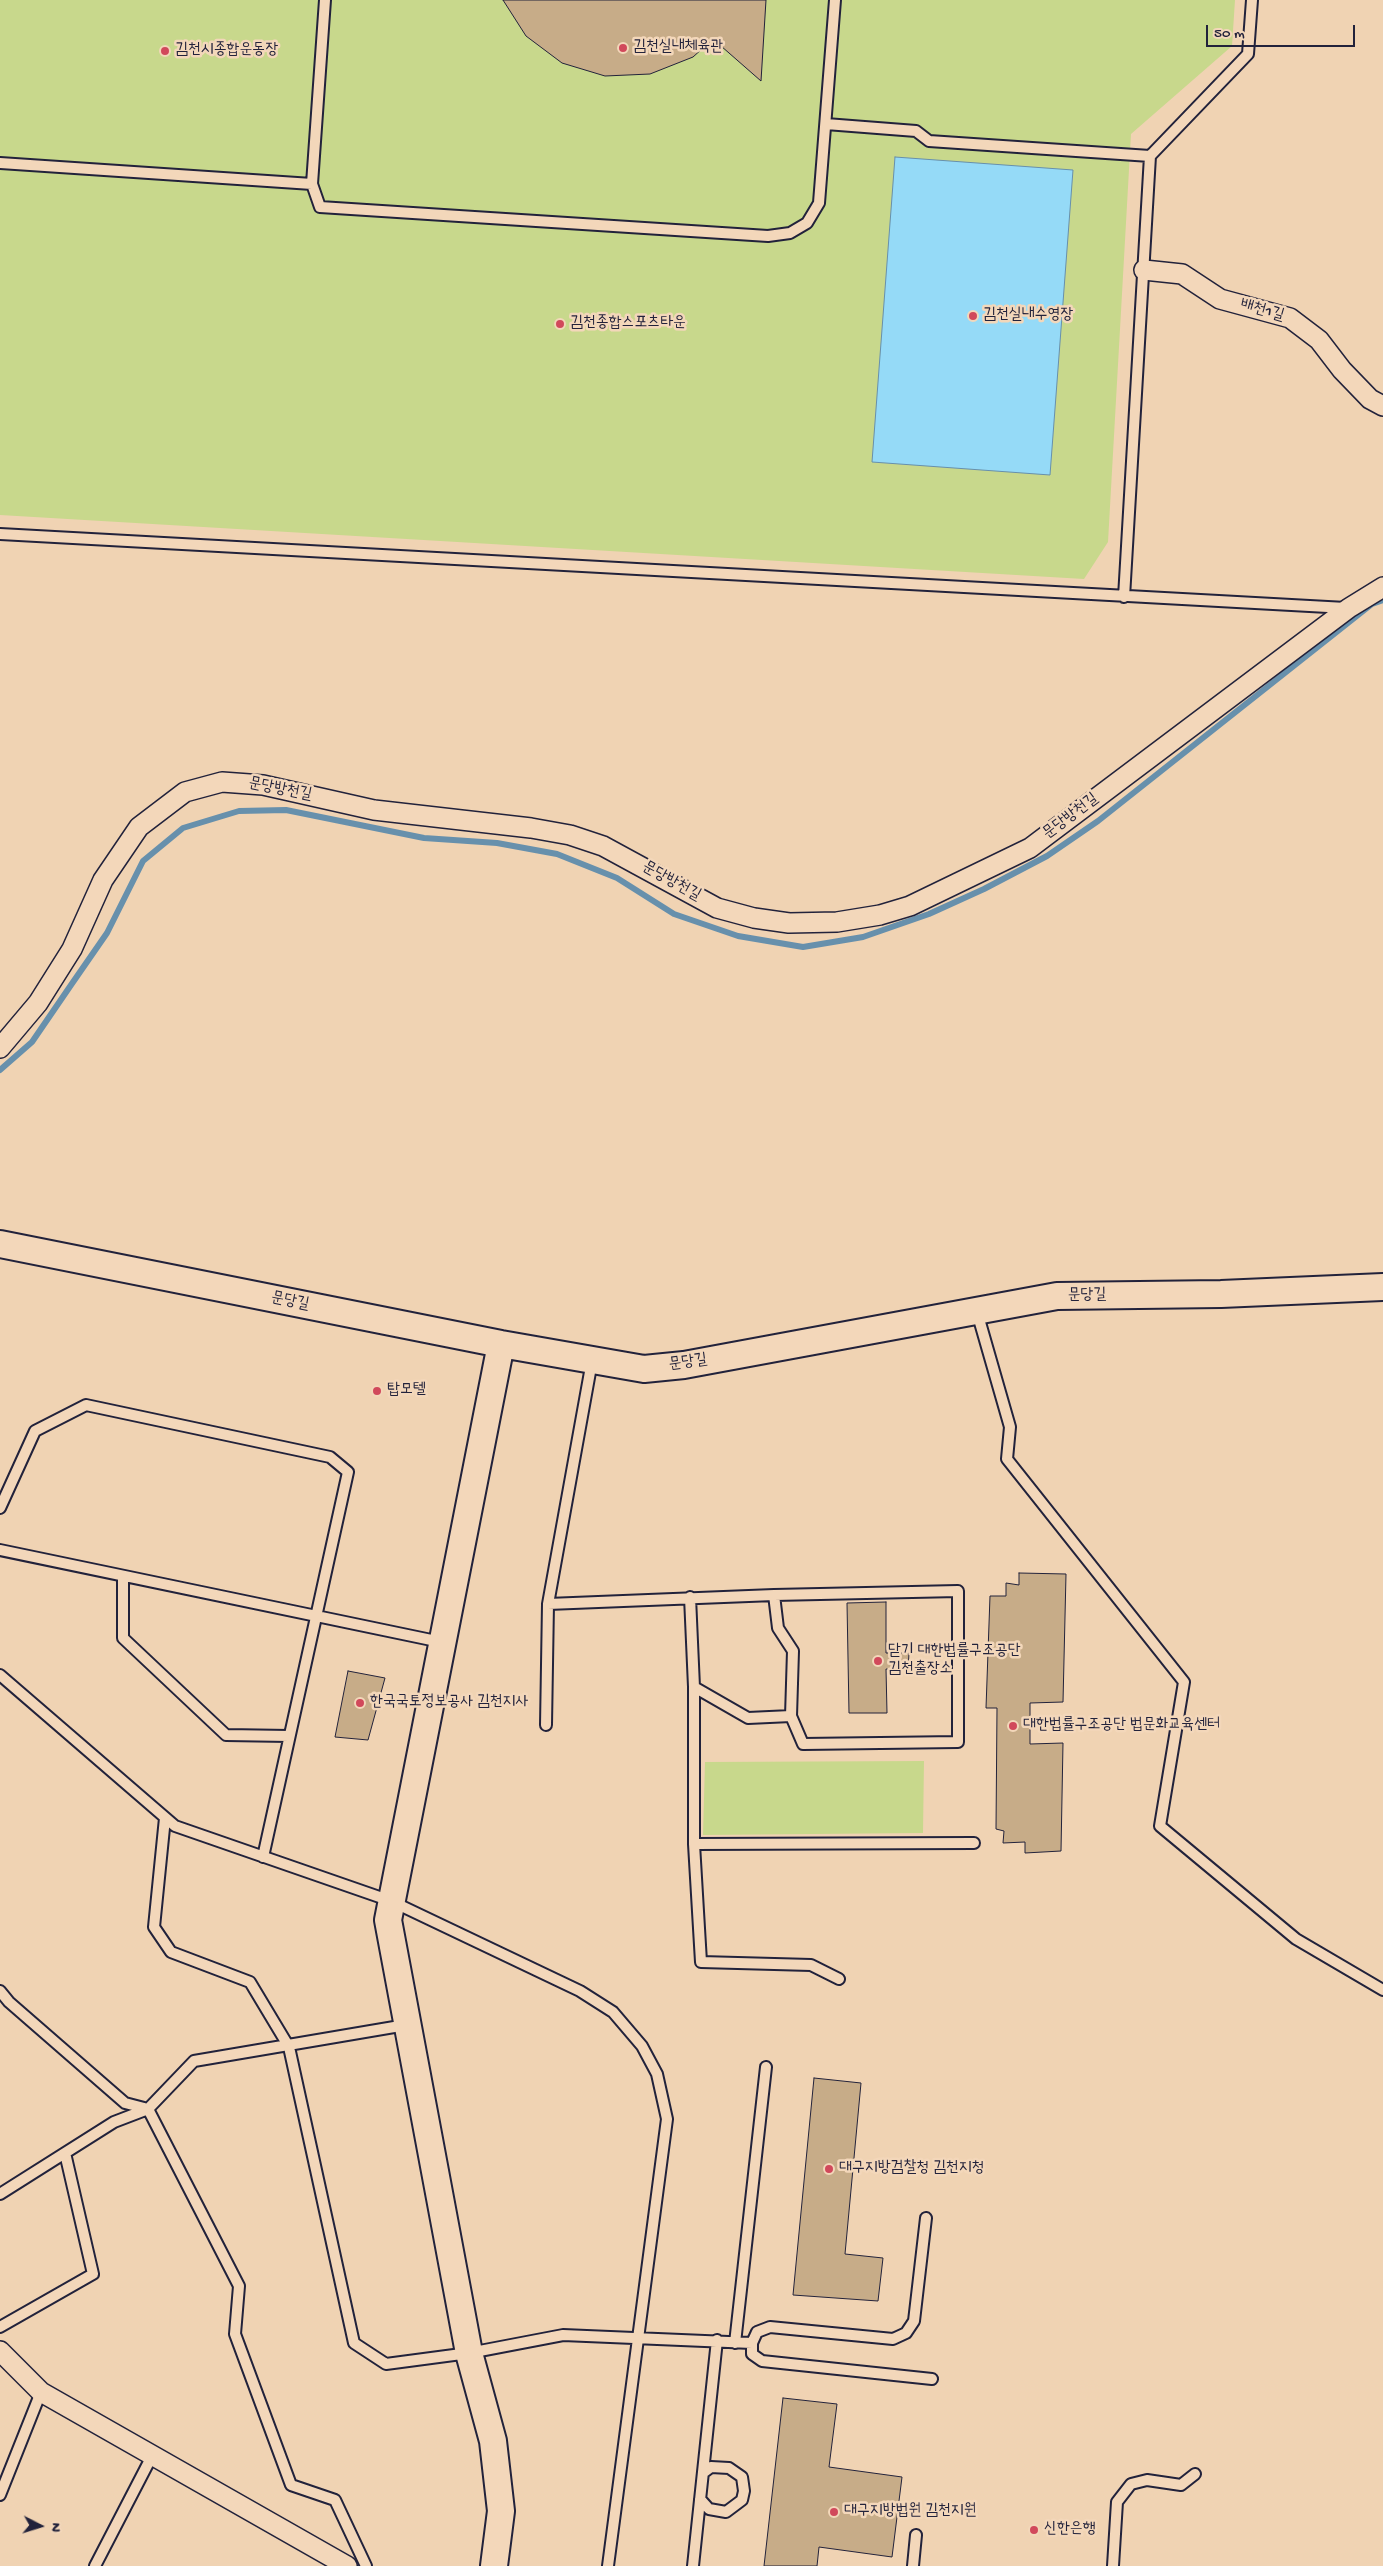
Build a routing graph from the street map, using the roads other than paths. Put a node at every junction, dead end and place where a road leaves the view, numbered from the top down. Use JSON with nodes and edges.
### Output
{"nodes":[{"id":1,"x":325,"y":0,"type":"edge"},
{"id":2,"x":835,"y":0,"type":"edge"},
{"id":3,"x":1252,"y":0,"type":"edge"},
{"id":4,"x":826,"y":124,"type":"junction"},
{"id":5,"x":1150,"y":156,"type":"junction"},
{"id":6,"x":0,"y":163,"type":"edge"},
{"id":7,"x":312,"y":184,"type":"junction"},
{"id":8,"x":1144,"y":270,"type":"junction"},
{"id":9,"x":1383,"y":406,"type":"edge"},
{"id":10,"x":0,"y":534,"type":"edge"},
{"id":11,"x":1383,"y":587,"type":"edge"},
{"id":12,"x":1124,"y":597,"type":"junction"},
{"id":13,"x":1349,"y":608,"type":"junction"},
{"id":14,"x":0,"y":1048,"type":"edge"},
{"id":15,"x":0,"y":1244,"type":"edge"},
{"id":16,"x":1383,"y":1287,"type":"edge"},
{"id":17,"x":976,"y":1311,"type":"junction"},
{"id":18,"x":500,"y":1344,"type":"junction"},
{"id":19,"x":592,"y":1360,"type":"junction"},
{"id":20,"x":0,"y":1508,"type":"edge"},
{"id":21,"x":0,"y":1550,"type":"edge"},
{"id":22,"x":122,"y":1576,"type":"junction"},
{"id":23,"x":774,"y":1595,"type":"junction"},
{"id":24,"x":690,"y":1597,"type":"junction"},
{"id":25,"x":548,"y":1604,"type":"junction"},
{"id":26,"x":316,"y":1616,"type":"junction"},
{"id":27,"x":442,"y":1642,"type":"junction"},
{"id":28,"x":0,"y":1674,"type":"edge"},
{"id":29,"x":694,"y":1686,"type":"junction"},
{"id":30,"x":791,"y":1716,"type":"junction"},
{"id":31,"x":546,"y":1725,"type":"dead end"},
{"id":32,"x":289,"y":1736,"type":"junction"},
{"id":33,"x":165,"y":1818,"type":"junction"},
{"id":34,"x":974,"y":1843,"type":"dead end"},
{"id":35,"x":694,"y":1844,"type":"junction"},
{"id":36,"x":263,"y":1856,"type":"junction"},
{"id":37,"x":391,"y":1901,"type":"junction"},
{"id":38,"x":839,"y":1979,"type":"dead end"},
{"id":39,"x":1383,"y":1990,"type":"edge"},
{"id":40,"x":0,"y":1991,"type":"edge"},
{"id":41,"x":407,"y":2024,"type":"junction"},
{"id":42,"x":289,"y":2047,"type":"junction"},
{"id":43,"x":766,"y":2067,"type":"dead end"},
{"id":44,"x":148,"y":2109,"type":"junction"},
{"id":45,"x":65,"y":2153,"type":"junction"},
{"id":46,"x":0,"y":2194,"type":"edge"},
{"id":47,"x":926,"y":2218,"type":"dead end"},
{"id":48,"x":0,"y":2327,"type":"edge"},
{"id":49,"x":638,"y":2338,"type":"junction"},
{"id":50,"x":717,"y":2340,"type":"junction"},
{"id":51,"x":735,"y":2343,"type":"junction"},
{"id":52,"x":752,"y":2343,"type":"junction"},
{"id":53,"x":0,"y":2352,"type":"edge"},
{"id":54,"x":469,"y":2353,"type":"junction"},
{"id":55,"x":932,"y":2379,"type":"dead end"},
{"id":56,"x":41,"y":2392,"type":"junction"},
{"id":57,"x":152,"y":2456,"type":"junction"},
{"id":58,"x":703,"y":2473,"type":"junction"},
{"id":59,"x":1195,"y":2474,"type":"dead end"},
{"id":60,"x":0,"y":2495,"type":"edge"},
{"id":61,"x":700,"y":2499,"type":"junction"},
{"id":62,"x":916,"y":2535,"type":"dead end"},
{"id":63,"x":95,"y":2566,"type":"edge"},
{"id":64,"x":347,"y":2566,"type":"edge"},
{"id":65,"x":366,"y":2566,"type":"edge"},
{"id":66,"x":494,"y":2566,"type":"edge"},
{"id":67,"x":608,"y":2566,"type":"edge"},
{"id":68,"x":693,"y":2566,"type":"edge"},
{"id":69,"x":913,"y":2566,"type":"edge"},
{"id":70,"x":1113,"y":2566,"type":"edge"}],
"edges":[{"from":1,"to":7,"type":"lane"},
{"from":2,"to":4,"type":"lane"},
{"from":3,"to":5,"type":"lane"},
{"from":4,"to":5,"type":"lane"},
{"from":4,"to":7,"type":"lane"},
{"from":5,"to":8,"type":"lane"},
{"from":6,"to":7,"type":"lane"},
{"from":8,"to":9,"type":"street","name":"배천1길"},
{"from":8,"to":12,"type":"lane"},
{"from":10,"to":12,"type":"lane"},
{"from":11,"to":13,"type":"street","name":"문당방천길"},
{"from":12,"to":13,"type":"lane"},
{"from":13,"to":14,"type":"street","name":"문당방천길"},
{"from":15,"to":18,"type":"street","name":"문당길"},
{"from":16,"to":17,"type":"street","name":"문당길"},
{"from":17,"to":19,"type":"street","name":"문당길"},
{"from":17,"to":39,"type":"lane"},
{"from":18,"to":19,"type":"street","name":"문당길"},
{"from":18,"to":27,"type":"street"},
{"from":19,"to":25,"type":"lane"},
{"from":20,"to":26,"type":"lane"},
{"from":21,"to":22,"type":"lane"},
{"from":22,"to":26,"type":"lane"},
{"from":22,"to":32,"type":"lane"},
{"from":23,"to":24,"type":"lane"},
{"from":23,"to":30,"type":"lane"},
{"from":23,"to":30,"type":"lane"},
{"from":24,"to":25,"type":"lane"},
{"from":24,"to":29,"type":"lane"},
{"from":25,"to":31,"type":"lane"},
{"from":26,"to":27,"type":"lane"},
{"from":26,"to":32,"type":"lane"},
{"from":27,"to":37,"type":"street"},
{"from":28,"to":33,"type":"lane"},
{"from":29,"to":30,"type":"lane"},
{"from":29,"to":35,"type":"lane"},
{"from":32,"to":36,"type":"lane"},
{"from":33,"to":36,"type":"lane"},
{"from":33,"to":42,"type":"lane"},
{"from":34,"to":35,"type":"lane"},
{"from":35,"to":38,"type":"lane"},
{"from":36,"to":37,"type":"lane"},
{"from":37,"to":41,"type":"street"},
{"from":37,"to":49,"type":"lane"},
{"from":40,"to":44,"type":"lane"},
{"from":41,"to":42,"type":"lane"},
{"from":41,"to":54,"type":"street"},
{"from":42,"to":44,"type":"lane"},
{"from":42,"to":54,"type":"lane"},
{"from":43,"to":51,"type":"lane"},
{"from":44,"to":45,"type":"lane"},
{"from":44,"to":65,"type":"lane"},
{"from":45,"to":46,"type":"lane"},
{"from":45,"to":48,"type":"lane"},
{"from":47,"to":52,"type":"lane"},
{"from":49,"to":50,"type":"lane"},
{"from":49,"to":54,"type":"lane"},
{"from":49,"to":67,"type":"lane"},
{"from":50,"to":51,"type":"lane"},
{"from":50,"to":58,"type":"lane"},
{"from":51,"to":52,"type":"lane"},
{"from":52,"to":55,"type":"lane"},
{"from":53,"to":56,"type":"street"},
{"from":54,"to":66,"type":"street"},
{"from":56,"to":57,"type":"street"},
{"from":56,"to":60,"type":"lane"},
{"from":57,"to":63,"type":"lane"},
{"from":57,"to":64,"type":"street"},
{"from":58,"to":61,"type":"lane"},
{"from":58,"to":61,"type":"lane"},
{"from":59,"to":70,"type":"lane"},
{"from":61,"to":68,"type":"lane"},
{"from":62,"to":69,"type":"lane"}]}
